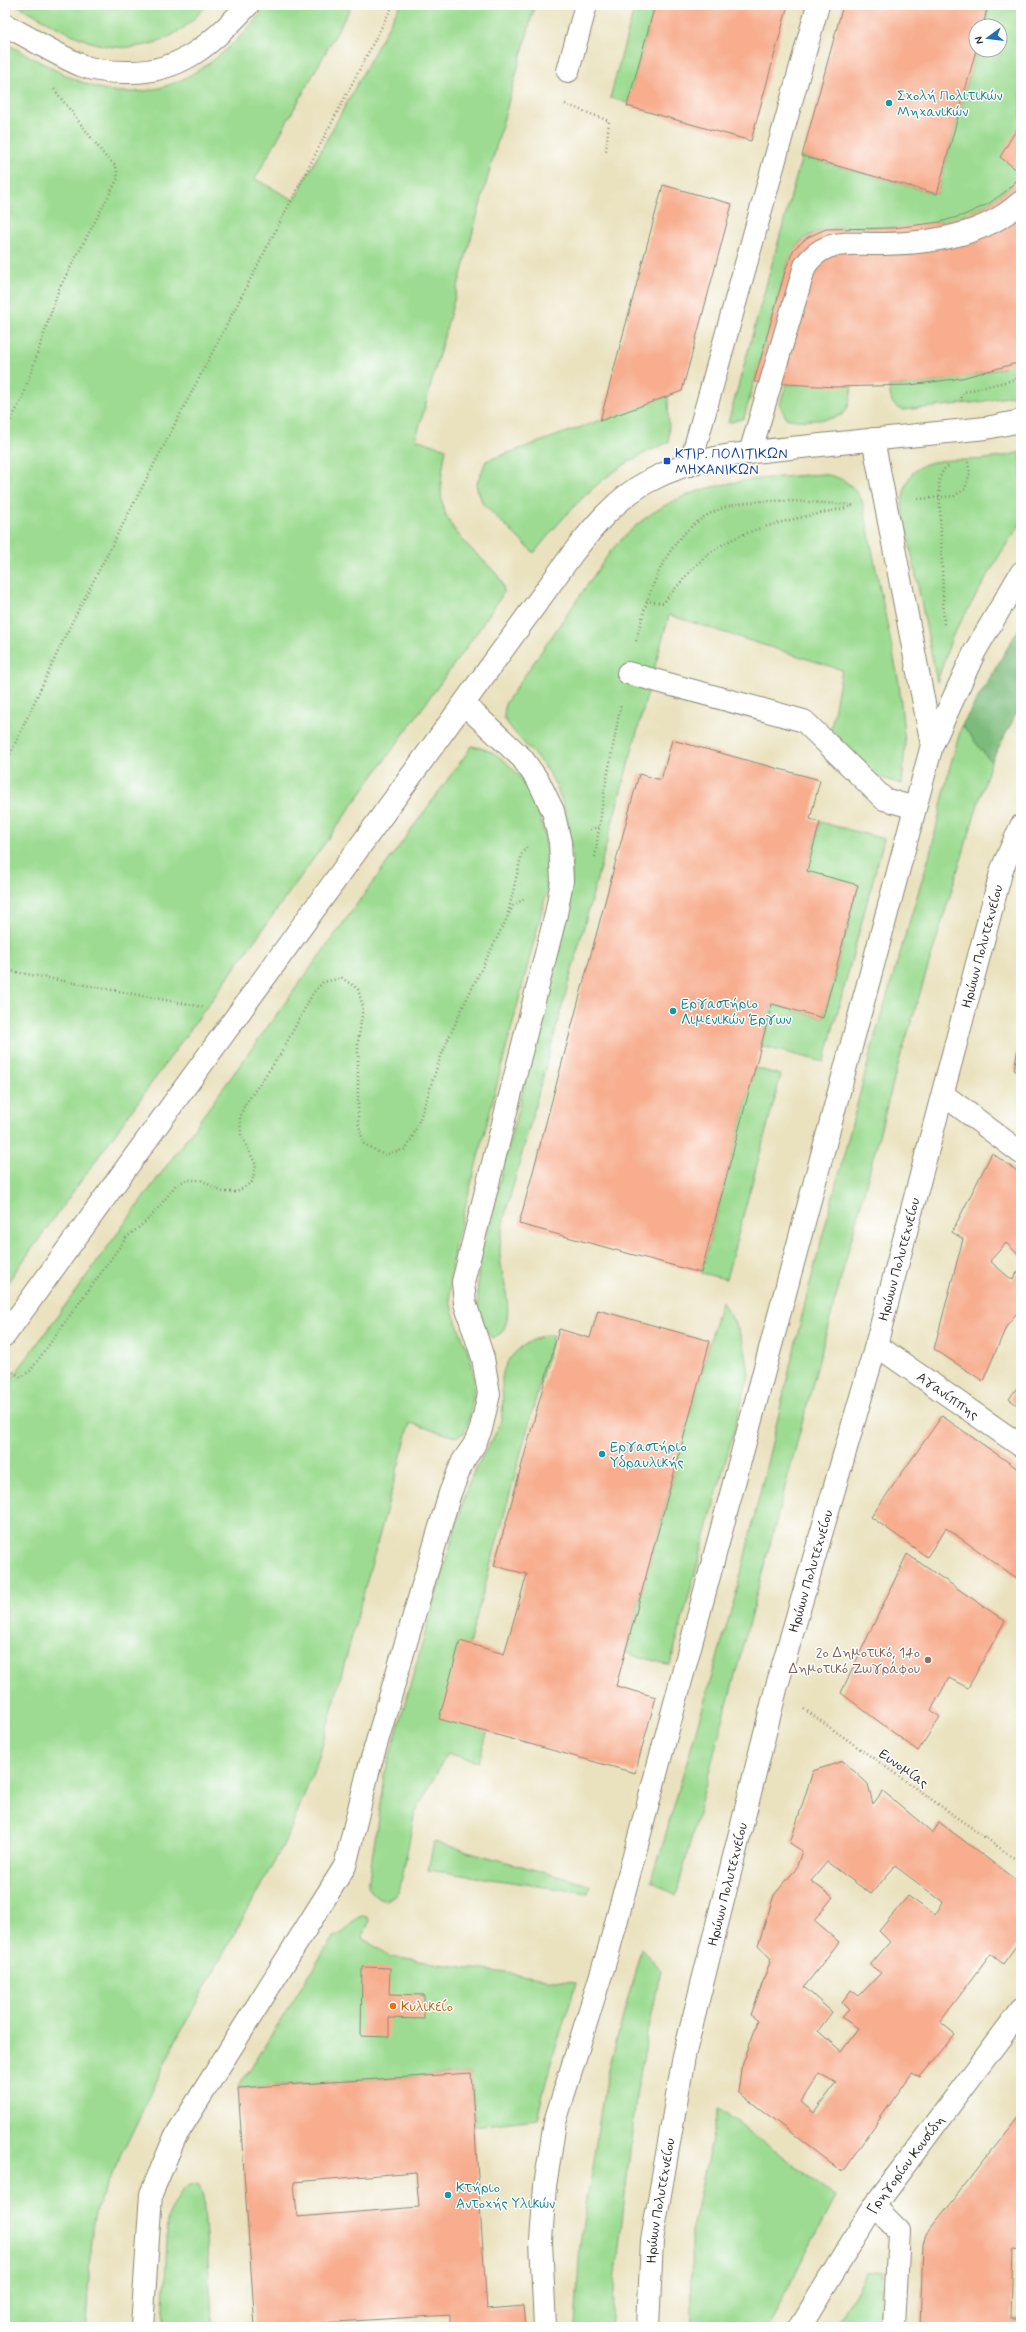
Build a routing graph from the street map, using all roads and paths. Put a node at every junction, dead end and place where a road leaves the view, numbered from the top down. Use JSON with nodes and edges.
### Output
{"nodes":[{"id":1,"x":248,"y":5,"type":"edge"},
{"id":2,"x":394,"y":5,"type":"edge"},
{"id":3,"x":586,"y":5,"type":"edge"},
{"id":4,"x":818,"y":5,"type":"edge"},
{"id":5,"x":5,"y":25,"type":"edge"},
{"id":6,"x":568,"y":71,"type":"dead end"},
{"id":7,"x":50,"y":85,"type":"dead end"},
{"id":8,"x":568,"y":106,"type":"dead end"},
{"id":9,"x":606,"y":151,"type":"dead end"},
{"id":10,"x":1021,"y":202,"type":"edge"},
{"id":11,"x":1021,"y":421,"type":"edge"},
{"id":12,"x":5,"y":431,"type":"edge"},
{"id":13,"x":873,"y":439,"type":"junction"},
{"id":14,"x":750,"y":453,"type":"junction"},
{"id":15,"x":961,"y":461,"type":"dead end"},
{"id":16,"x":954,"y":462,"type":"dead end"},
{"id":17,"x":690,"y":465,"type":"junction"},
{"id":18,"x":940,"y":497,"type":"junction"},
{"id":19,"x":1021,"y":573,"type":"edge"},
{"id":20,"x":646,"y":601,"type":"junction"},
{"id":21,"x":944,"y":627,"type":"dead end"},
{"id":22,"x":628,"y":674,"type":"junction"},
{"id":23,"x":464,"y":704,"type":"junction"},
{"id":24,"x":932,"y":744,"type":"junction"},
{"id":25,"x":5,"y":765,"type":"edge"},
{"id":26,"x":915,"y":808,"type":"junction"},
{"id":27,"x":1021,"y":826,"type":"edge"},
{"id":28,"x":599,"y":827,"type":"dead end"},
{"id":29,"x":506,"y":919,"type":"dead end"},
{"id":30,"x":5,"y":970,"type":"edge"},
{"id":31,"x":239,"y":1014,"type":"junction"},
{"id":32,"x":944,"y":1095,"type":"junction"},
{"id":33,"x":1021,"y":1153,"type":"edge"},
{"id":34,"x":5,"y":1335,"type":"edge"},
{"id":35,"x":876,"y":1345,"type":"junction"},
{"id":36,"x":5,"y":1367,"type":"edge"},
{"id":37,"x":1021,"y":1446,"type":"edge"},
{"id":38,"x":776,"y":1689,"type":"junction"},
{"id":39,"x":1021,"y":1863,"type":"edge"},
{"id":40,"x":1021,"y":2010,"type":"edge"},
{"id":41,"x":874,"y":2206,"type":"junction"},
{"id":42,"x":142,"y":2327,"type":"edge"},
{"id":43,"x":546,"y":2327,"type":"edge"},
{"id":44,"x":648,"y":2327,"type":"edge"},
{"id":45,"x":800,"y":2327,"type":"edge"},
{"id":46,"x":894,"y":2327,"type":"edge"}],
"edges":[{"from":1,"to":5,"type":"street"},
{"from":2,"to":25,"type":"path"},
{"from":3,"to":6,"type":"street"},
{"from":4,"to":17,"type":"street"},
{"from":7,"to":12,"type":"path"},
{"from":8,"to":9,"type":"path"},
{"from":10,"to":14,"type":"street"},
{"from":11,"to":13,"type":"street"},
{"from":13,"to":14,"type":"street"},
{"from":13,"to":24,"type":"street"},
{"from":14,"to":17,"type":"street"},
{"from":15,"to":18,"type":"path"},
{"from":16,"to":18,"type":"path"},
{"from":17,"to":23,"type":"street"},
{"from":18,"to":21,"type":"path"},
{"from":19,"to":24,"type":"street"},
{"from":20,"to":20,"type":"path"},
{"from":20,"to":22,"type":"path"},
{"from":22,"to":26,"type":"street"},
{"from":22,"to":28,"type":"path"},
{"from":23,"to":31,"type":"street"},
{"from":23,"to":42,"type":"street"},
{"from":24,"to":26,"type":"street"},
{"from":26,"to":43,"type":"street"},
{"from":27,"to":32,"type":"street","name":"Ηρώων Πολυτεχνείου"},
{"from":29,"to":36,"type":"path"},
{"from":30,"to":31,"type":"path"},
{"from":31,"to":34,"type":"street"},
{"from":32,"to":33,"type":"street"},
{"from":32,"to":35,"type":"street","name":"Ηρώων Πολυτεχνείου"},
{"from":35,"to":37,"type":"street","name":"Αγανίππης"},
{"from":35,"to":38,"type":"street","name":"Ηρώων Πολυτεχνείου"},
{"from":38,"to":39,"type":"path","name":"Ευνομίας"},
{"from":38,"to":44,"type":"street","name":"Ηρώων Πολυτεχνείου"},
{"from":40,"to":41,"type":"street","name":"Γρηγορίου Κουσίδη"},
{"from":41,"to":45,"type":"street","name":"Γρηγορίου Κουσίδη"},
{"from":41,"to":46,"type":"street"}]}
